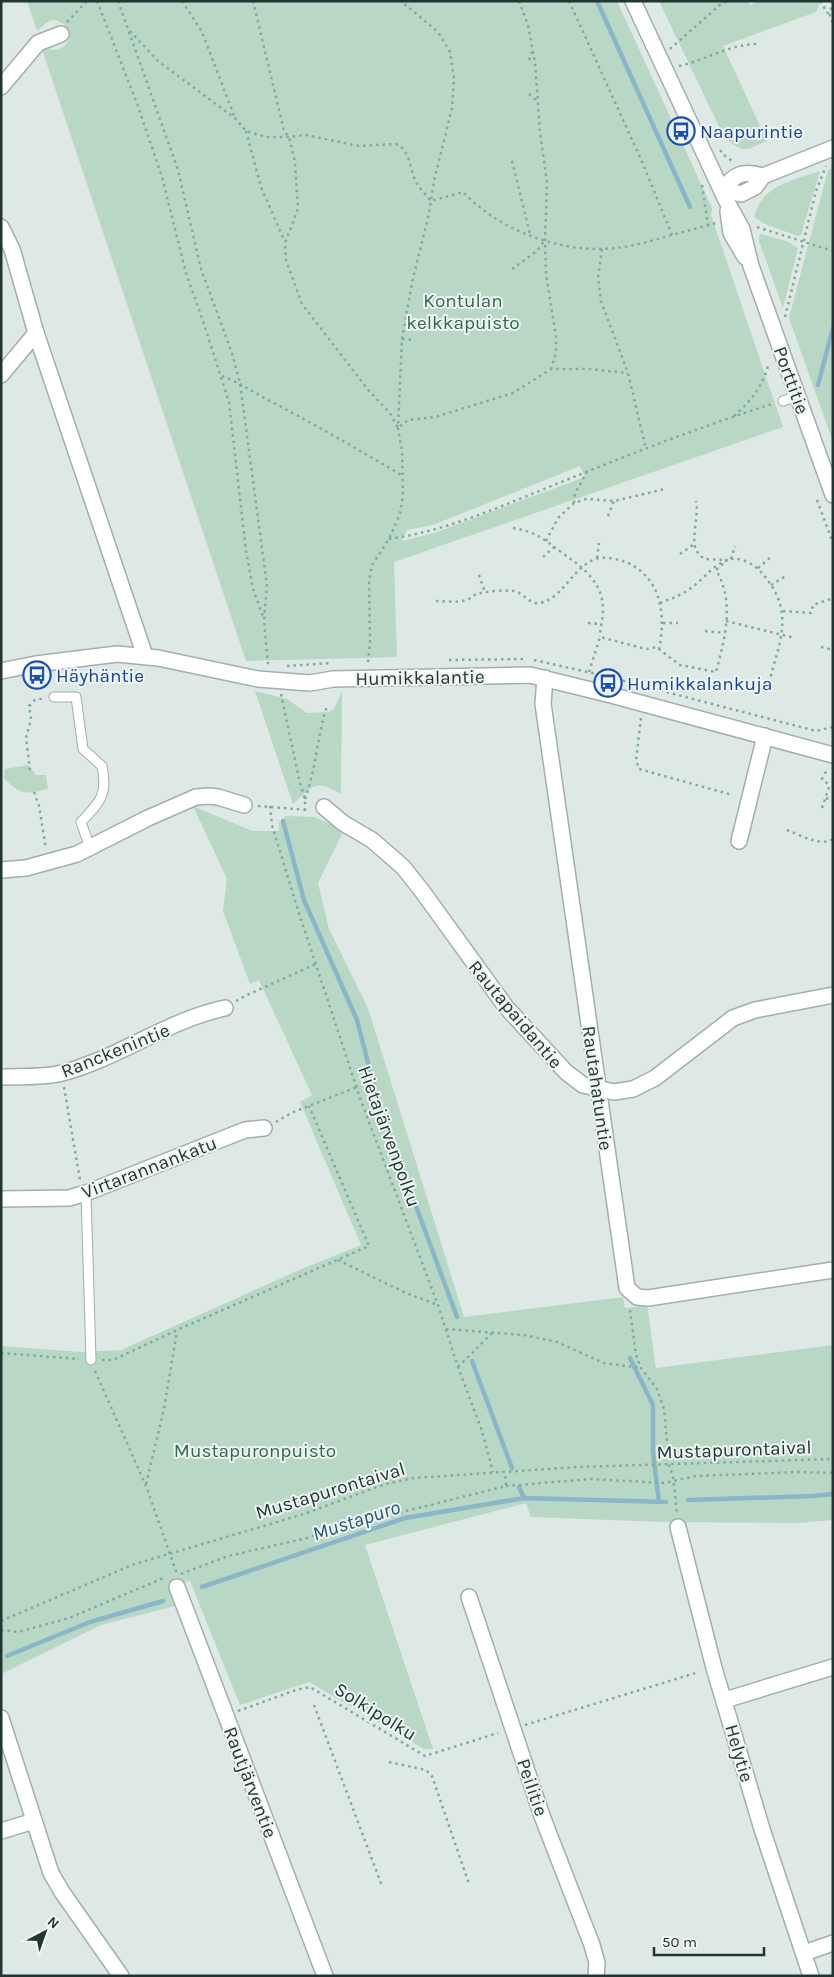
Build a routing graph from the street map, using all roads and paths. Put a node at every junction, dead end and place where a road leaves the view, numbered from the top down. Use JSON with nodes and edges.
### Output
{"nodes":[{"id":1,"x":87,"y":1,"type":"edge"},
{"id":2,"x":97,"y":1,"type":"edge"},
{"id":3,"x":118,"y":1,"type":"edge"},
{"id":4,"x":182,"y":1,"type":"edge"},
{"id":5,"x":253,"y":1,"type":"edge"},
{"id":6,"x":401,"y":1,"type":"edge"},
{"id":7,"x":519,"y":1,"type":"edge"},
{"id":8,"x":569,"y":1,"type":"edge"},
{"id":9,"x":633,"y":1,"type":"edge"},
{"id":10,"x":727,"y":1,"type":"edge"},
{"id":11,"x":820,"y":1,"type":"edge"},
{"id":12,"x":832,"y":1,"type":"edge"},
{"id":13,"x":830,"y":16,"type":"junction"},
{"id":14,"x":833,"y":24,"type":"edge"},
{"id":15,"x":129,"y":30,"type":"junction"},
{"id":16,"x":61,"y":34,"type":"joint"},
{"id":17,"x":756,"y":44,"type":"dead end"},
{"id":18,"x":533,"y":50,"type":"junction"},
{"id":19,"x":669,"y":50,"type":"dead end"},
{"id":20,"x":529,"y":60,"type":"dead end"},
{"id":21,"x":677,"y":66,"type":"dead end"},
{"id":22,"x":1,"y":87,"type":"edge"},
{"id":23,"x":529,"y":94,"type":"dead end"},
{"id":24,"x":537,"y":101,"type":"junction"},
{"id":25,"x":236,"y":120,"type":"junction"},
{"id":26,"x":246,"y":130,"type":"junction"},
{"id":27,"x":289,"y":137,"type":"junction"},
{"id":28,"x":832,"y":148,"type":"edge"},
{"id":29,"x":512,"y":161,"type":"dead end"},
{"id":30,"x":702,"y":178,"type":"dead end"},
{"id":31,"x":724,"y":195,"type":"junction"},
{"id":32,"x":431,"y":201,"type":"junction"},
{"id":33,"x":719,"y":222,"type":"dead end"},
{"id":34,"x":708,"y":225,"type":"junction"},
{"id":35,"x":750,"y":226,"type":"dead end"},
{"id":36,"x":1,"y":227,"type":"edge"},
{"id":37,"x":530,"y":234,"type":"junction"},
{"id":38,"x":672,"y":235,"type":"junction"},
{"id":39,"x":545,"y":240,"type":"junction"},
{"id":40,"x":285,"y":242,"type":"junction"},
{"id":41,"x":803,"y":242,"type":"junction"},
{"id":42,"x":602,"y":249,"type":"junction"},
{"id":43,"x":833,"y":251,"type":"edge"},
{"id":44,"x":512,"y":269,"type":"dead end"},
{"id":45,"x":784,"y":323,"type":"dead end"},
{"id":46,"x":36,"y":333,"type":"junction"},
{"id":47,"x":402,"y":339,"type":"junction"},
{"id":48,"x":413,"y":340,"type":"dead end"},
{"id":49,"x":769,"y":363,"type":"dead end"},
{"id":50,"x":551,"y":369,"type":"junction"},
{"id":51,"x":628,"y":373,"type":"junction"},
{"id":52,"x":1,"y":375,"type":"edge"},
{"id":53,"x":222,"y":376,"type":"junction"},
{"id":54,"x":240,"y":383,"type":"junction"},
{"id":55,"x":798,"y":396,"type":"junction"},
{"id":56,"x":783,"y":401,"type":"joint"},
{"id":57,"x":733,"y":417,"type":"junction"},
{"id":58,"x":398,"y":428,"type":"junction"},
{"id":59,"x":646,"y":449,"type":"junction"},
{"id":60,"x":588,"y":471,"type":"junction"},
{"id":61,"x":403,"y":476,"type":"junction"},
{"id":62,"x":665,"y":489,"type":"dead end"},
{"id":63,"x":833,"y":496,"type":"edge"},
{"id":64,"x":614,"y":501,"type":"junction"},
{"id":65,"x":696,"y":501,"type":"dead end"},
{"id":66,"x":574,"y":503,"type":"junction"},
{"id":67,"x":608,"y":516,"type":"dead end"},
{"id":68,"x":513,"y":528,"type":"dead end"},
{"id":69,"x":389,"y":539,"type":"junction"},
{"id":70,"x":546,"y":541,"type":"junction"},
{"id":71,"x":599,"y":542,"type":"dead end"},
{"id":72,"x":694,"y":544,"type":"junction"},
{"id":73,"x":735,"y":546,"type":"dead end"},
{"id":74,"x":554,"y":547,"type":"junction"},
{"id":75,"x":680,"y":554,"type":"dead end"},
{"id":76,"x":543,"y":557,"type":"dead end"},
{"id":77,"x":772,"y":557,"type":"dead end"},
{"id":78,"x":597,"y":558,"type":"junction"},
{"id":79,"x":731,"y":559,"type":"junction"},
{"id":80,"x":727,"y":560,"type":"junction"},
{"id":81,"x":582,"y":567,"type":"junction"},
{"id":82,"x":758,"y":568,"type":"junction"},
{"id":83,"x":479,"y":575,"type":"dead end"},
{"id":84,"x":786,"y":576,"type":"dead end"},
{"id":85,"x":771,"y":584,"type":"junction"},
{"id":86,"x":485,"y":592,"type":"junction"},
{"id":87,"x":833,"y":598,"type":"edge"},
{"id":88,"x":436,"y":601,"type":"dead end"},
{"id":89,"x":660,"y":603,"type":"junction"},
{"id":90,"x":783,"y":611,"type":"junction"},
{"id":91,"x":264,"y":620,"type":"junction"},
{"id":92,"x":726,"y":621,"type":"junction"},
{"id":93,"x":588,"y":623,"type":"dead end"},
{"id":94,"x":663,"y":623,"type":"junction"},
{"id":95,"x":678,"y":623,"type":"dead end"},
{"id":96,"x":601,"y":624,"type":"junction"},
{"id":97,"x":704,"y":631,"type":"dead end"},
{"id":98,"x":726,"y":633,"type":"junction"},
{"id":99,"x":781,"y":634,"type":"junction"},
{"id":100,"x":600,"y":637,"type":"junction"},
{"id":101,"x":796,"y":638,"type":"dead end"},
{"id":102,"x":821,"y":647,"type":"dead end"},
{"id":103,"x":659,"y":650,"type":"junction"},
{"id":104,"x":833,"y":650,"type":"edge"},
{"id":105,"x":146,"y":656,"type":"junction"},
{"id":106,"x":368,"y":662,"type":"dead end"},
{"id":107,"x":268,"y":667,"type":"dead end"},
{"id":108,"x":1,"y":671,"type":"edge"},
{"id":109,"x":589,"y":672,"type":"dead end"},
{"id":110,"x":544,"y":678,"type":"junction"},
{"id":111,"x":765,"y":682,"type":"dead end"},
{"id":112,"x":280,"y":687,"type":"dead end"},
{"id":113,"x":54,"y":697,"type":"joint"},
{"id":114,"x":326,"y":706,"type":"dead end"},
{"id":115,"x":642,"y":713,"type":"dead end"},
{"id":116,"x":765,"y":736,"type":"junction"},
{"id":117,"x":831,"y":760,"type":"edge"},
{"id":118,"x":30,"y":770,"type":"dead end"},
{"id":119,"x":34,"y":792,"type":"dead end"},
{"id":120,"x":730,"y":794,"type":"dead end"},
{"id":121,"x":826,"y":798,"type":"junction"},
{"id":122,"x":305,"y":799,"type":"junction"},
{"id":123,"x":833,"y":801,"type":"edge"},
{"id":124,"x":244,"y":805,"type":"joint"},
{"id":125,"x":270,"y":806,"type":"junction"},
{"id":126,"x":324,"y":807,"type":"joint"},
{"id":127,"x":822,"y":808,"type":"dead end"},
{"id":128,"x":305,"y":810,"type":"junction"},
{"id":129,"x":787,"y":830,"type":"dead end"},
{"id":130,"x":833,"y":839,"type":"edge"},
{"id":131,"x":739,"y":841,"type":"dead end"},
{"id":132,"x":90,"y":848,"type":"junction"},
{"id":133,"x":49,"y":863,"type":"junction"},
{"id":134,"x":1,"y":870,"type":"edge"},
{"id":135,"x":316,"y":964,"type":"junction"},
{"id":136,"x":833,"y":995,"type":"edge"},
{"id":137,"x":225,"y":1008,"type":"joint"},
{"id":138,"x":62,"y":1073,"type":"junction"},
{"id":139,"x":1,"y":1077,"type":"edge"},
{"id":140,"x":357,"y":1087,"type":"junction"},
{"id":141,"x":598,"y":1089,"type":"junction"},
{"id":142,"x":308,"y":1106,"type":"junction"},
{"id":143,"x":264,"y":1128,"type":"joint"},
{"id":144,"x":86,"y":1193,"type":"junction"},
{"id":145,"x":1,"y":1199,"type":"edge"},
{"id":146,"x":338,"y":1260,"type":"junction"},
{"id":147,"x":833,"y":1270,"type":"edge"},
{"id":148,"x":632,"y":1294,"type":"junction"},
{"id":149,"x":438,"y":1305,"type":"junction"},
{"id":150,"x":446,"y":1329,"type":"junction"},
{"id":151,"x":177,"y":1330,"type":"junction"},
{"id":152,"x":493,"y":1332,"type":"junction"},
{"id":153,"x":1,"y":1353,"type":"edge"},
{"id":154,"x":91,"y":1360,"type":"junction"},
{"id":155,"x":458,"y":1367,"type":"junction"},
{"id":156,"x":641,"y":1368,"type":"junction"},
{"id":157,"x":833,"y":1459,"type":"edge"},
{"id":158,"x":670,"y":1465,"type":"junction"},
{"id":159,"x":505,"y":1472,"type":"junction"},
{"id":160,"x":493,"y":1473,"type":"junction"},
{"id":161,"x":833,"y":1474,"type":"edge"},
{"id":162,"x":673,"y":1480,"type":"junction"},
{"id":163,"x":146,"y":1486,"type":"junction"},
{"id":164,"x":506,"y":1486,"type":"junction"},
{"id":165,"x":678,"y":1527,"type":"joint"},
{"id":166,"x":170,"y":1554,"type":"junction"},
{"id":167,"x":177,"y":1581,"type":"junction"},
{"id":168,"x":469,"y":1597,"type":"dead end"},
{"id":169,"x":1,"y":1621,"type":"edge"},
{"id":170,"x":1,"y":1630,"type":"edge"},
{"id":171,"x":833,"y":1667,"type":"edge"},
{"id":172,"x":714,"y":1668,"type":"junction"},
{"id":173,"x":725,"y":1700,"type":"junction"},
{"id":174,"x":314,"y":1705,"type":"dead end"},
{"id":175,"x":226,"y":1717,"type":"junction"},
{"id":176,"x":1,"y":1718,"type":"edge"},
{"id":177,"x":517,"y":1727,"type":"junction"},
{"id":178,"x":389,"y":1762,"type":"dead end"},
{"id":179,"x":34,"y":1821,"type":"junction"},
{"id":180,"x":1,"y":1832,"type":"edge"},
{"id":181,"x":469,"y":1884,"type":"dead end"},
{"id":182,"x":382,"y":1886,"type":"dead end"},
{"id":183,"x":833,"y":1944,"type":"edge"},
{"id":184,"x":804,"y":1953,"type":"junction"},
{"id":185,"x":121,"y":1976,"type":"edge"},
{"id":186,"x":325,"y":1976,"type":"edge"},
{"id":187,"x":596,"y":1976,"type":"edge"},
{"id":188,"x":812,"y":1976,"type":"edge"}],
"edges":[{"from":1,"to":16,"type":"path"},
{"from":2,"to":53,"type":"path"},
{"from":3,"to":15,"type":"path"},
{"from":4,"to":25,"type":"path"},
{"from":5,"to":27,"type":"path"},
{"from":6,"to":32,"type":"path"},
{"from":7,"to":18,"type":"path"},
{"from":8,"to":38,"type":"path"},
{"from":9,"to":31,"type":"street","name":"Porttitie"},
{"from":10,"to":19,"type":"path"},
{"from":11,"to":13,"type":"path"},
{"from":12,"to":13,"type":"path"},
{"from":13,"to":14,"type":"path"},
{"from":15,"to":25,"type":"path"},
{"from":15,"to":54,"type":"path"},
{"from":16,"to":22,"type":"street"},
{"from":17,"to":21,"type":"path"},
{"from":18,"to":20,"type":"path"},
{"from":18,"to":24,"type":"path"},
{"from":23,"to":24,"type":"path"},
{"from":24,"to":39,"type":"path"},
{"from":25,"to":26,"type":"path"},
{"from":26,"to":27,"type":"path"},
{"from":26,"to":40,"type":"path"},
{"from":27,"to":32,"type":"path"},
{"from":27,"to":40,"type":"path"},
{"from":28,"to":31,"type":"street"},
{"from":28,"to":41,"type":"path"},
{"from":29,"to":37,"type":"path"},
{"from":30,"to":34,"type":"path"},
{"from":31,"to":55,"type":"street","name":"Porttitie"},
{"from":32,"to":37,"type":"path"},
{"from":32,"to":47,"type":"path"},
{"from":33,"to":34,"type":"path"},
{"from":34,"to":38,"type":"path"},
{"from":35,"to":41,"type":"path"},
{"from":36,"to":46,"type":"street"},
{"from":37,"to":39,"type":"path"},
{"from":38,"to":42,"type":"path"},
{"from":39,"to":42,"type":"path"},
{"from":39,"to":44,"type":"path"},
{"from":39,"to":50,"type":"path"},
{"from":40,"to":58,"type":"path"},
{"from":41,"to":43,"type":"path"},
{"from":41,"to":45,"type":"path"},
{"from":42,"to":51,"type":"path"},
{"from":46,"to":52,"type":"street"},
{"from":46,"to":105,"type":"street"},
{"from":47,"to":48,"type":"path"},
{"from":47,"to":58,"type":"path"},
{"from":49,"to":57,"type":"path"},
{"from":50,"to":51,"type":"path"},
{"from":50,"to":58,"type":"path"},
{"from":51,"to":59,"type":"path"},
{"from":53,"to":54,"type":"path"},
{"from":53,"to":91,"type":"path"},
{"from":54,"to":61,"type":"path"},
{"from":54,"to":91,"type":"path"},
{"from":55,"to":56,"type":"lane"},
{"from":55,"to":63,"type":"street","name":"Porttitie"},
{"from":56,"to":57,"type":"path"},
{"from":57,"to":59,"type":"path"},
{"from":58,"to":61,"type":"path"},
{"from":59,"to":60,"type":"path"},
{"from":60,"to":66,"type":"path"},
{"from":60,"to":69,"type":"path"},
{"from":61,"to":69,"type":"path"},
{"from":62,"to":64,"type":"path"},
{"from":64,"to":66,"type":"path"},
{"from":64,"to":67,"type":"path"},
{"from":65,"to":72,"type":"path"},
{"from":66,"to":70,"type":"path"},
{"from":68,"to":70,"type":"path"},
{"from":69,"to":106,"type":"path"},
{"from":70,"to":74,"type":"path"},
{"from":71,"to":78,"type":"path"},
{"from":72,"to":75,"type":"path"},
{"from":72,"to":80,"type":"path"},
{"from":73,"to":79,"type":"path"},
{"from":74,"to":76,"type":"path"},
{"from":74,"to":81,"type":"path"},
{"from":77,"to":82,"type":"path"},
{"from":78,"to":81,"type":"path"},
{"from":78,"to":89,"type":"path"},
{"from":79,"to":80,"type":"path"},
{"from":79,"to":82,"type":"path"},
{"from":80,"to":89,"type":"path"},
{"from":80,"to":92,"type":"path"},
{"from":81,"to":86,"type":"path"},
{"from":81,"to":96,"type":"path"},
{"from":82,"to":85,"type":"path"},
{"from":83,"to":86,"type":"path"},
{"from":84,"to":85,"type":"path"},
{"from":85,"to":90,"type":"path"},
{"from":86,"to":88,"type":"path"},
{"from":87,"to":90,"type":"path"},
{"from":89,"to":94,"type":"path"},
{"from":90,"to":99,"type":"path"},
{"from":91,"to":107,"type":"path"},
{"from":92,"to":98,"type":"path"},
{"from":92,"to":99,"type":"path"},
{"from":93,"to":96,"type":"path"},
{"from":94,"to":95,"type":"path"},
{"from":94,"to":103,"type":"path"},
{"from":96,"to":100,"type":"path"},
{"from":97,"to":98,"type":"path"},
{"from":98,"to":103,"type":"path"},
{"from":99,"to":101,"type":"path"},
{"from":99,"to":111,"type":"path"},
{"from":100,"to":103,"type":"path"},
{"from":100,"to":109,"type":"path"},
{"from":102,"to":104,"type":"path"},
{"from":105,"to":108,"type":"street","name":"Humikkalantie"},
{"from":105,"to":110,"type":"street","name":"Humikkalantie"},
{"from":110,"to":116,"type":"street","name":"Humikkalantie"},
{"from":110,"to":141,"type":"street","name":"Rautahatuntie"},
{"from":112,"to":122,"type":"path"},
{"from":113,"to":118,"type":"path"},
{"from":113,"to":132,"type":"lane"},
{"from":114,"to":122,"type":"path"},
{"from":115,"to":120,"type":"path"},
{"from":116,"to":117,"type":"street","name":"Humikkalantie"},
{"from":116,"to":131,"type":"street"},
{"from":117,"to":121,"type":"path"},
{"from":119,"to":133,"type":"path"},
{"from":121,"to":123,"type":"path"},
{"from":121,"to":127,"type":"path"},
{"from":122,"to":128,"type":"path"},
{"from":124,"to":125,"type":"path"},
{"from":124,"to":132,"type":"street"},
{"from":125,"to":128,"type":"path"},
{"from":125,"to":135,"type":"path","name":"Hietajärvenpolku"},
{"from":126,"to":128,"type":"path"},
{"from":126,"to":141,"type":"street","name":"Rautapaidantie"},
{"from":129,"to":130,"type":"path"},
{"from":132,"to":133,"type":"street"},
{"from":133,"to":134,"type":"street"},
{"from":135,"to":137,"type":"path"},
{"from":135,"to":140,"type":"path","name":"Hietajärvenpolku"},
{"from":136,"to":141,"type":"street","name":"Rautapaidantie"},
{"from":137,"to":138,"type":"street","name":"Ranckenintie"},
{"from":138,"to":139,"type":"street","name":"Ranckenintie"},
{"from":138,"to":144,"type":"path"},
{"from":140,"to":142,"type":"path"},
{"from":140,"to":149,"type":"path","name":"Hietajärvenpolku"},
{"from":141,"to":148,"type":"street","name":"Rautahatuntie"},
{"from":142,"to":143,"type":"path"},
{"from":142,"to":146,"type":"path"},
{"from":143,"to":144,"type":"street","name":"Virtarannankatu"},
{"from":144,"to":145,"type":"street","name":"Virtarannankatu"},
{"from":144,"to":154,"type":"lane"},
{"from":146,"to":149,"type":"path"},
{"from":146,"to":151,"type":"path"},
{"from":147,"to":148,"type":"street"},
{"from":148,"to":156,"type":"path"},
{"from":149,"to":150,"type":"path","name":"Hietajärvenpolku"},
{"from":150,"to":152,"type":"path"},
{"from":150,"to":155,"type":"path","name":"Hietajärvenpolku"},
{"from":151,"to":154,"type":"path"},
{"from":151,"to":163,"type":"path"},
{"from":152,"to":155,"type":"path"},
{"from":152,"to":156,"type":"path"},
{"from":153,"to":154,"type":"path"},
{"from":154,"to":163,"type":"path"},
{"from":155,"to":160,"type":"path","name":"Hietajärvenpolku"},
{"from":156,"to":158,"type":"path"},
{"from":157,"to":158,"type":"path","name":"Mustapurontaival"},
{"from":158,"to":159,"type":"path","name":"Mustapurontaival"},
{"from":158,"to":162,"type":"path"},
{"from":159,"to":160,"type":"path","name":"Mustapurontaival"},
{"from":159,"to":164,"type":"path"},
{"from":160,"to":166,"type":"path","name":"Mustapurontaival"},
{"from":161,"to":162,"type":"path"},
{"from":162,"to":164,"type":"path"},
{"from":162,"to":165,"type":"path"},
{"from":163,"to":166,"type":"path"},
{"from":164,"to":167,"type":"path"},
{"from":165,"to":172,"type":"street","name":"Helytie"},
{"from":166,"to":167,"type":"path"},
{"from":166,"to":169,"type":"path","name":"Mustapurontaival"},
{"from":167,"to":170,"type":"path"},
{"from":167,"to":175,"type":"street","name":"Rautjärventie"},
{"from":168,"to":177,"type":"street","name":"Peilitie"},
{"from":171,"to":173,"type":"street"},
{"from":172,"to":173,"type":"street","name":"Helytie"},
{"from":172,"to":177,"type":"path","name":"Solkipolku"},
{"from":173,"to":184,"type":"street","name":"Helytie"},
{"from":174,"to":182,"type":"path"},
{"from":175,"to":177,"type":"path","name":"Solkipolku"},
{"from":175,"to":186,"type":"street","name":"Rautjärventie"},
{"from":176,"to":179,"type":"street"},
{"from":177,"to":187,"type":"street","name":"Peilitie"},
{"from":178,"to":181,"type":"path"},
{"from":179,"to":180,"type":"street"},
{"from":179,"to":185,"type":"street"},
{"from":183,"to":184,"type":"street"},
{"from":184,"to":188,"type":"street","name":"Helytie"}]}
